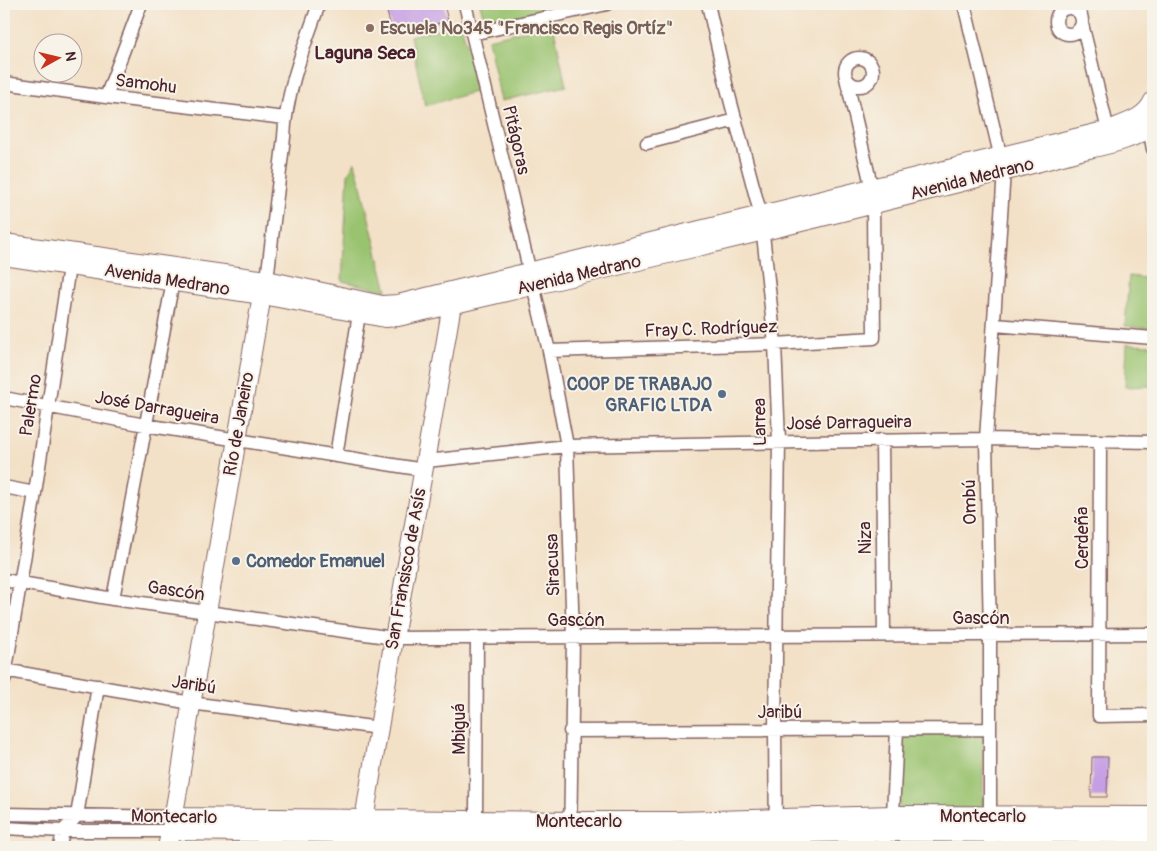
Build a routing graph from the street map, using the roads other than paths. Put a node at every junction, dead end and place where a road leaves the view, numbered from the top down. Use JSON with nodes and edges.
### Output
{"nodes":[{"id":1,"x":141,"y":4,"type":"edge"},
{"id":2,"x":319,"y":4,"type":"edge"},
{"id":3,"x":465,"y":4,"type":"edge"},
{"id":4,"x":607,"y":4,"type":"edge"},
{"id":5,"x":708,"y":4,"type":"edge"},
{"id":6,"x":964,"y":4,"type":"edge"},
{"id":7,"x":1082,"y":24,"type":"dead end"},
{"id":8,"x":472,"y":34,"type":"junction"},
{"id":9,"x":846,"y":78,"type":"dead end"},
{"id":10,"x":4,"y":83,"type":"edge"},
{"id":11,"x":106,"y":97,"type":"junction"},
{"id":12,"x":1153,"y":100,"type":"edge"},
{"id":13,"x":285,"y":118,"type":"junction"},
{"id":14,"x":736,"y":120,"type":"junction"},
{"id":15,"x":1147,"y":125,"type":"edge"},
{"id":16,"x":1108,"y":130,"type":"junction"},
{"id":17,"x":647,"y":143,"type":"dead end"},
{"id":18,"x":1153,"y":149,"type":"edge"},
{"id":19,"x":1002,"y":164,"type":"junction"},
{"id":20,"x":872,"y":196,"type":"junction"},
{"id":21,"x":762,"y":224,"type":"junction"},
{"id":22,"x":4,"y":243,"type":"edge"},
{"id":23,"x":4,"y":256,"type":"edge"},
{"id":24,"x":70,"y":259,"type":"junction"},
{"id":25,"x":531,"y":279,"type":"junction"},
{"id":26,"x":173,"y":281,"type":"junction"},
{"id":27,"x":264,"y":288,"type":"junction"},
{"id":28,"x":452,"y":298,"type":"junction"},
{"id":29,"x":359,"y":314,"type":"junction"},
{"id":30,"x":995,"y":326,"type":"junction"},
{"id":31,"x":1153,"y":338,"type":"edge"},
{"id":32,"x":775,"y":344,"type":"junction"},
{"id":33,"x":549,"y":351,"type":"junction"},
{"id":34,"x":4,"y":398,"type":"edge"},
{"id":35,"x":48,"y":407,"type":"junction"},
{"id":36,"x":145,"y":425,"type":"junction"},
{"id":37,"x":986,"y":439,"type":"junction"},
{"id":38,"x":236,"y":440,"type":"junction"},
{"id":39,"x":882,"y":440,"type":"junction"},
{"id":40,"x":778,"y":441,"type":"junction"},
{"id":41,"x":1100,"y":442,"type":"junction"},
{"id":42,"x":1153,"y":442,"type":"edge"},
{"id":43,"x":567,"y":446,"type":"junction"},
{"id":44,"x":336,"y":456,"type":"junction"},
{"id":45,"x":425,"y":466,"type":"junction"},
{"id":46,"x":4,"y":487,"type":"edge"},
{"id":47,"x":35,"y":493,"type":"junction"},
{"id":48,"x":4,"y":580,"type":"edge"},
{"id":49,"x":20,"y":583,"type":"junction"},
{"id":50,"x":113,"y":599,"type":"junction"},
{"id":51,"x":207,"y":613,"type":"junction"},
{"id":52,"x":1099,"y":634,"type":"junction"},
{"id":53,"x":1153,"y":634,"type":"edge"},
{"id":54,"x":884,"y":635,"type":"junction"},
{"id":55,"x":990,"y":635,"type":"junction"},
{"id":56,"x":777,"y":637,"type":"junction"},
{"id":57,"x":394,"y":638,"type":"junction"},
{"id":58,"x":477,"y":638,"type":"junction"},
{"id":59,"x":573,"y":638,"type":"junction"},
{"id":60,"x":4,"y":674,"type":"edge"},
{"id":61,"x":98,"y":686,"type":"junction"},
{"id":62,"x":191,"y":703,"type":"junction"},
{"id":63,"x":1153,"y":715,"type":"edge"},
{"id":64,"x":379,"y":728,"type":"junction"},
{"id":65,"x":775,"y":729,"type":"junction"},
{"id":66,"x":897,"y":729,"type":"junction"},
{"id":67,"x":990,"y":729,"type":"junction"},
{"id":68,"x":570,"y":731,"type":"junction"},
{"id":69,"x":4,"y":814,"type":"edge"},
{"id":70,"x":893,"y":815,"type":"junction"},
{"id":71,"x":77,"y":816,"type":"junction"},
{"id":72,"x":990,"y":816,"type":"junction"},
{"id":73,"x":1153,"y":816,"type":"edge"},
{"id":74,"x":476,"y":820,"type":"junction"},
{"id":75,"x":4,"y":828,"type":"edge"},
{"id":76,"x":63,"y":831,"type":"junction"},
{"id":77,"x":171,"y":832,"type":"edge"},
{"id":78,"x":266,"y":833,"type":"edge"},
{"id":79,"x":775,"y":833,"type":"edge"},
{"id":80,"x":1093,"y":833,"type":"edge"},
{"id":81,"x":362,"y":834,"type":"edge"},
{"id":82,"x":676,"y":834,"type":"edge"},
{"id":83,"x":1153,"y":834,"type":"edge"},
{"id":84,"x":570,"y":835,"type":"edge"},
{"id":85,"x":884,"y":839,"type":"edge"},
{"id":86,"x":990,"y":840,"type":"edge"},
{"id":87,"x":60,"y":847,"type":"edge"}],
"edges":[{"from":1,"to":11,"type":"street"},
{"from":2,"to":13,"type":"street","name":"Río de Janeiro"},
{"from":3,"to":8,"type":"street","name":"Pitágoras"},
{"from":4,"to":8,"type":"street"},
{"from":5,"to":14,"type":"street","name":"Larrea"},
{"from":6,"to":19,"type":"street","name":"Ombú"},
{"from":7,"to":16,"type":"street"},
{"from":8,"to":25,"type":"street","name":"Pitágoras"},
{"from":9,"to":20,"type":"street"},
{"from":10,"to":11,"type":"street","name":"Samohu"},
{"from":11,"to":13,"type":"street","name":"Samohu"},
{"from":12,"to":15,"type":"main road"},
{"from":13,"to":27,"type":"street","name":"Río de Janeiro"},
{"from":14,"to":17,"type":"street"},
{"from":14,"to":21,"type":"street","name":"Larrea"},
{"from":15,"to":16,"type":"main road","name":"Avenida Medrano"},
{"from":15,"to":18,"type":"street"},
{"from":15,"to":19,"type":"main road","name":"Avenida Medrano"},
{"from":16,"to":19,"type":"main road","name":"Avenida Medrano"},
{"from":19,"to":20,"type":"main road","name":"Avenida Medrano"},
{"from":19,"to":30,"type":"street","name":"Ombú"},
{"from":20,"to":21,"type":"main road","name":"Avenida Medrano"},
{"from":20,"to":32,"type":"street","name":"Fray C. Rodríguez"},
{"from":21,"to":25,"type":"main road","name":"Avenida Medrano"},
{"from":21,"to":32,"type":"street","name":"Larrea"},
{"from":22,"to":24,"type":"main road","name":"Avenida Medrano"},
{"from":23,"to":24,"type":"main road","name":"Avenida Medrano"},
{"from":24,"to":26,"type":"main road","name":"Avenida Medrano"},
{"from":24,"to":27,"type":"main road","name":"Avenida Medrano"},
{"from":24,"to":35,"type":"street","name":"Palermo"},
{"from":25,"to":28,"type":"main road","name":"Avenida Medrano"},
{"from":25,"to":33,"type":"street","name":"Siracusa"},
{"from":26,"to":27,"type":"main road","name":"Avenida Medrano"},
{"from":26,"to":36,"type":"street"},
{"from":27,"to":28,"type":"main road","name":"Avenida Medrano"},
{"from":27,"to":29,"type":"main road","name":"Avenida Medrano"},
{"from":27,"to":38,"type":"main road","name":"Río de Janeiro"},
{"from":28,"to":29,"type":"main road","name":"Avenida Medrano"},
{"from":28,"to":45,"type":"main road","name":"San Fransisco de Asís"},
{"from":29,"to":44,"type":"street"},
{"from":30,"to":31,"type":"street"},
{"from":30,"to":37,"type":"street","name":"Ombú"},
{"from":32,"to":33,"type":"street","name":"Fray C. Rodríguez"},
{"from":32,"to":40,"type":"street","name":"Larrea"},
{"from":33,"to":43,"type":"street","name":"Siracusa"},
{"from":34,"to":35,"type":"street","name":"José Darragueira"},
{"from":35,"to":36,"type":"street","name":"José Darragueira"},
{"from":35,"to":47,"type":"street","name":"Palermo"},
{"from":36,"to":38,"type":"street","name":"José Darragueira"},
{"from":36,"to":50,"type":"street"},
{"from":37,"to":39,"type":"street","name":"José Darragueira"},
{"from":37,"to":41,"type":"street","name":"José Darragueira"},
{"from":37,"to":55,"type":"street","name":"Ombú"},
{"from":38,"to":44,"type":"street","name":"José Darragueira"},
{"from":38,"to":51,"type":"main road","name":"Río de Janeiro"},
{"from":39,"to":40,"type":"street","name":"José Darragueira"},
{"from":39,"to":54,"type":"street","name":"Niza"},
{"from":40,"to":43,"type":"street","name":"José Darragueira"},
{"from":40,"to":56,"type":"street","name":"Larrea"},
{"from":41,"to":42,"type":"street","name":"José Darragueira"},
{"from":41,"to":52,"type":"street","name":"Cerdeña"},
{"from":43,"to":45,"type":"street","name":"José Darragueira"},
{"from":43,"to":59,"type":"street","name":"Siracusa"},
{"from":44,"to":45,"type":"street","name":"José Darragueira"},
{"from":45,"to":57,"type":"main road","name":"San Fransisco de Asís"},
{"from":46,"to":47,"type":"street"},
{"from":47,"to":49,"type":"street","name":"Palermo"},
{"from":48,"to":49,"type":"street","name":"Gascón"},
{"from":49,"to":50,"type":"street","name":"Gascón"},
{"from":49,"to":60,"type":"street","name":"Palermo"},
{"from":50,"to":51,"type":"street","name":"Gascón"},
{"from":51,"to":57,"type":"street","name":"Gascón"},
{"from":51,"to":62,"type":"main road","name":"Río de Janeiro"},
{"from":52,"to":53,"type":"street","name":"Gascón"},
{"from":52,"to":55,"type":"street","name":"Gascón"},
{"from":52,"to":63,"type":"street","name":"Cerdeña"},
{"from":54,"to":55,"type":"street","name":"Gascón"},
{"from":54,"to":56,"type":"street","name":"Gascón"},
{"from":55,"to":67,"type":"street","name":"Ombú"},
{"from":56,"to":59,"type":"street","name":"Gascón"},
{"from":56,"to":65,"type":"street","name":"Larrea"},
{"from":57,"to":58,"type":"street","name":"Gascón"},
{"from":57,"to":64,"type":"main road","name":"San Fransisco de Asís"},
{"from":58,"to":59,"type":"street","name":"Gascón"},
{"from":58,"to":74,"type":"street","name":"Mbiguá"},
{"from":59,"to":68,"type":"street","name":"Siracusa"},
{"from":60,"to":61,"type":"street","name":"Jaribú"},
{"from":61,"to":62,"type":"street","name":"Jaribú"},
{"from":61,"to":71,"type":"street"},
{"from":62,"to":64,"type":"street","name":"Jaribú"},
{"from":62,"to":77,"type":"main road","name":"Río de Janeiro"},
{"from":64,"to":81,"type":"main road","name":"San Fransisco de Asís"},
{"from":65,"to":66,"type":"street","name":"Jaribú"},
{"from":65,"to":68,"type":"street","name":"Jaribú"},
{"from":65,"to":79,"type":"street","name":"Larrea"},
{"from":66,"to":67,"type":"street","name":"Jaribú"},
{"from":66,"to":70,"type":"street"},
{"from":67,"to":72,"type":"street","name":"Ombú"},
{"from":68,"to":84,"type":"street","name":"Siracusa"},
{"from":69,"to":71,"type":"street","name":"Montecarlo"},
{"from":70,"to":72,"type":"main road","name":"Montecarlo"},
{"from":70,"to":79,"type":"main road","name":"Montecarlo"},
{"from":70,"to":85,"type":"street"},
{"from":71,"to":76,"type":"street"},
{"from":71,"to":77,"type":"street","name":"Montecarlo"},
{"from":72,"to":80,"type":"main road","name":"Montecarlo"},
{"from":72,"to":86,"type":"street","name":"Ombú"},
{"from":73,"to":80,"type":"main road","name":"Montecarlo"},
{"from":74,"to":81,"type":"main road","name":"Montecarlo"},
{"from":74,"to":84,"type":"main road","name":"Montecarlo"},
{"from":75,"to":76,"type":"street","name":"Montecarlo"},
{"from":76,"to":77,"type":"street","name":"Montecarlo"},
{"from":76,"to":87,"type":"street"},
{"from":77,"to":78,"type":"main road","name":"Montecarlo"},
{"from":78,"to":81,"type":"main road","name":"Montecarlo"},
{"from":79,"to":82,"type":"main road","name":"Montecarlo"},
{"from":79,"to":85,"type":"main road","name":"Montecarlo"},
{"from":80,"to":83,"type":"main road","name":"Montecarlo"},
{"from":80,"to":86,"type":"main road","name":"Montecarlo"},
{"from":81,"to":84,"type":"main road","name":"Montecarlo"},
{"from":82,"to":84,"type":"main road","name":"Montecarlo"},
{"from":85,"to":86,"type":"main road","name":"Montecarlo"}]}
